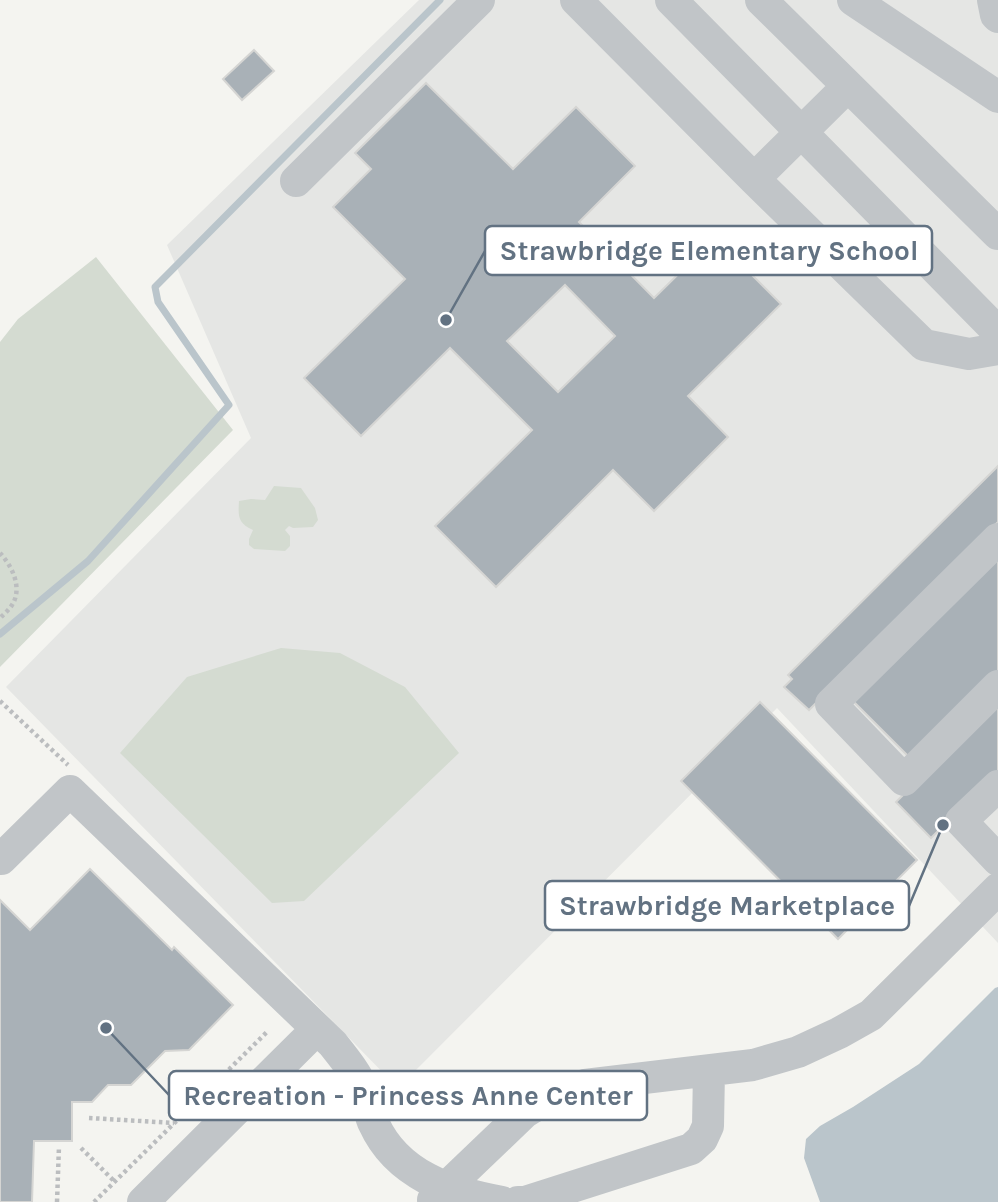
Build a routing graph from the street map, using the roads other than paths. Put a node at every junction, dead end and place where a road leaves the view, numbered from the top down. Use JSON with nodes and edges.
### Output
{"nodes":[{"id":1,"x":479,"y":0,"type":"edge"},
{"id":2,"x":576,"y":0,"type":"edge"},
{"id":3,"x":671,"y":0,"type":"edge"},
{"id":4,"x":761,"y":0,"type":"edge"},
{"id":5,"x":853,"y":0,"type":"edge"},
{"id":6,"x":993,"y":0,"type":"edge"},
{"id":7,"x":998,"y":17,"type":"edge"},
{"id":8,"x":848,"y":86,"type":"junction"},
{"id":9,"x":998,"y":97,"type":"edge"},
{"id":10,"x":802,"y":133,"type":"junction"},
{"id":11,"x":754,"y":179,"type":"junction"},
{"id":12,"x":296,"y":181,"type":"dead end"},
{"id":13,"x":998,"y":234,"type":"edge"},
{"id":14,"x":998,"y":332,"type":"edge"},
{"id":15,"x":998,"y":349,"type":"edge"},
{"id":16,"x":998,"y":538,"type":"edge"},
{"id":17,"x":998,"y":686,"type":"edge"},
{"id":18,"x":998,"y":786,"type":"edge"},
{"id":19,"x":1,"y":859,"type":"edge"},
{"id":20,"x":998,"y":860,"type":"edge"},
{"id":21,"x":998,"y":889,"type":"edge"},
{"id":22,"x":317,"y":1029,"type":"junction"},
{"id":23,"x":709,"y":1071,"type":"junction"},
{"id":24,"x":438,"y":1195,"type":"edge"},
{"id":25,"x":143,"y":1202,"type":"edge"},
{"id":26,"x":502,"y":1202,"type":"edge"},
{"id":27,"x":518,"y":1202,"type":"edge"}],
"edges":[{"from":1,"to":12,"type":"street"},
{"from":2,"to":11,"type":"street"},
{"from":3,"to":10,"type":"street"},
{"from":4,"to":8,"type":"street"},
{"from":5,"to":9,"type":"street"},
{"from":6,"to":7,"type":"street"},
{"from":8,"to":10,"type":"street"},
{"from":8,"to":13,"type":"street"},
{"from":10,"to":11,"type":"street"},
{"from":10,"to":14,"type":"street"},
{"from":11,"to":15,"type":"street"},
{"from":16,"to":17,"type":"street"},
{"from":18,"to":20,"type":"street"},
{"from":19,"to":22,"type":"street"},
{"from":21,"to":23,"type":"street"},
{"from":22,"to":24,"type":"street"},
{"from":22,"to":25,"type":"street"},
{"from":23,"to":24,"type":"street"},
{"from":23,"to":27,"type":"street"},
{"from":24,"to":26,"type":"street"}]}
